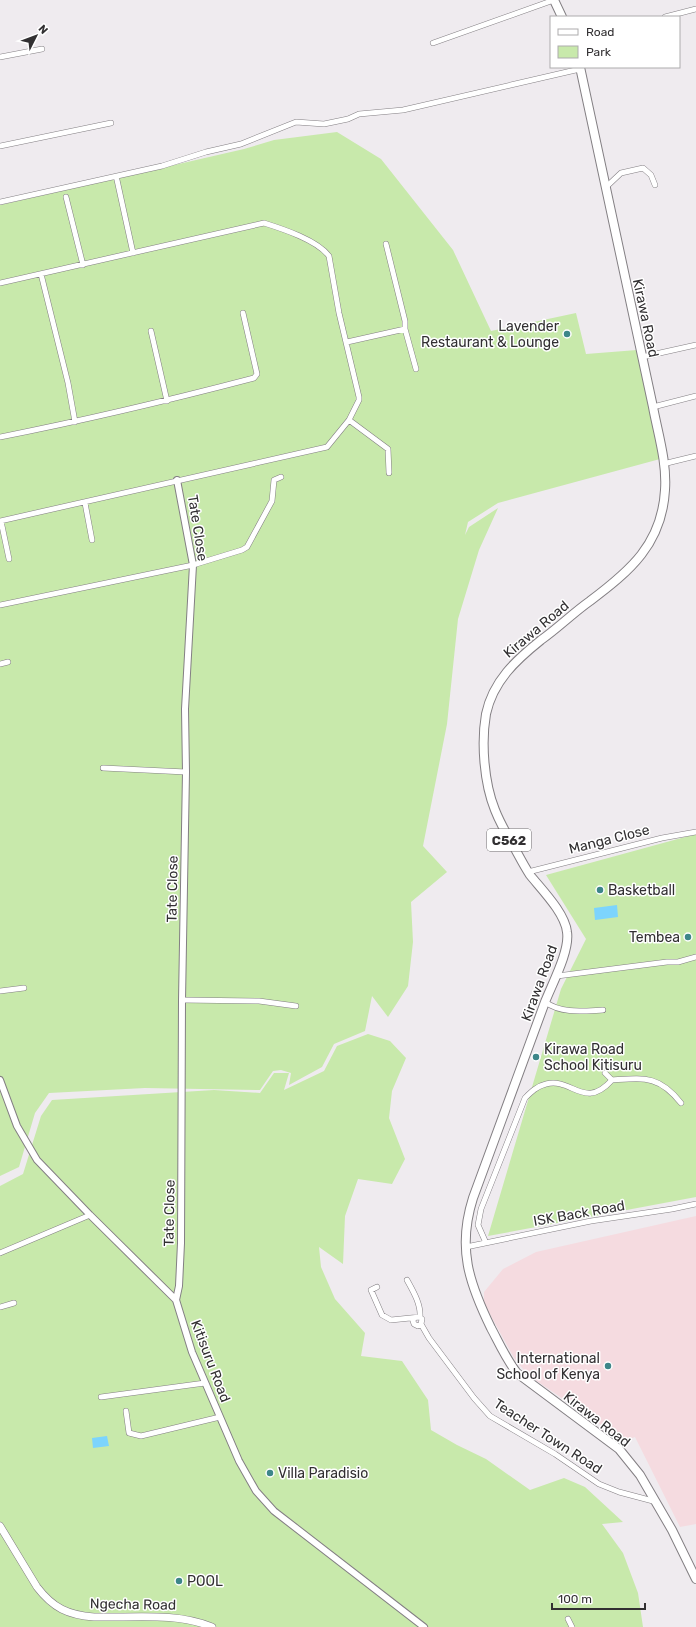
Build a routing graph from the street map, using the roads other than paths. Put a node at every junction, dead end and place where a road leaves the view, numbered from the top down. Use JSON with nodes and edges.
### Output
{"nodes":[{"id":1,"x":554,"y":0,"type":"edge"},
{"id":2,"x":696,"y":9,"type":"edge"},
{"id":3,"x":562,"y":16,"type":"edge"},
{"id":4,"x":669,"y":16,"type":"edge"},
{"id":5,"x":432,"y":43,"type":"dead end"},
{"id":6,"x":42,"y":49,"type":"dead end"},
{"id":7,"x":0,"y":57,"type":"edge"},
{"id":8,"x":580,"y":68,"type":"edge"},
{"id":9,"x":111,"y":123,"type":"dead end"},
{"id":10,"x":0,"y":146,"type":"edge"},
{"id":11,"x":117,"y":180,"type":"dead end"},
{"id":12,"x":655,"y":185,"type":"dead end"},
{"id":13,"x":605,"y":188,"type":"junction"},
{"id":14,"x":66,"y":197,"type":"dead end"},
{"id":15,"x":0,"y":202,"type":"edge"},
{"id":16,"x":386,"y":244,"type":"dead end"},
{"id":17,"x":132,"y":253,"type":"junction"},
{"id":18,"x":82,"y":265,"type":"junction"},
{"id":19,"x":41,"y":274,"type":"junction"},
{"id":20,"x":0,"y":283,"type":"edge"},
{"id":21,"x":243,"y":313,"type":"dead end"},
{"id":22,"x":405,"y":329,"type":"junction"},
{"id":23,"x":151,"y":331,"type":"dead end"},
{"id":24,"x":347,"y":342,"type":"junction"},
{"id":25,"x":696,"y":345,"type":"edge"},
{"id":26,"x":642,"y":358,"type":"junction"},
{"id":27,"x":416,"y":370,"type":"dead end"},
{"id":28,"x":696,"y":396,"type":"edge"},
{"id":29,"x":167,"y":401,"type":"junction"},
{"id":30,"x":653,"y":407,"type":"junction"},
{"id":31,"x":349,"y":420,"type":"junction"},
{"id":32,"x":75,"y":422,"type":"junction"},
{"id":33,"x":0,"y":437,"type":"edge"},
{"id":34,"x":696,"y":456,"type":"edge"},
{"id":35,"x":663,"y":464,"type":"junction"},
{"id":36,"x":389,"y":473,"type":"dead end"},
{"id":37,"x":281,"y":477,"type":"dead end"},
{"id":38,"x":177,"y":480,"type":"junction"},
{"id":39,"x":85,"y":503,"type":"junction"},
{"id":40,"x":1,"y":521,"type":"edge"},
{"id":41,"x":92,"y":540,"type":"dead end"},
{"id":42,"x":9,"y":559,"type":"dead end"},
{"id":43,"x":193,"y":565,"type":"junction"},
{"id":44,"x":0,"y":605,"type":"edge"},
{"id":45,"x":8,"y":662,"type":"dead end"},
{"id":46,"x":0,"y":664,"type":"edge"},
{"id":47,"x":103,"y":768,"type":"dead end"},
{"id":48,"x":186,"y":772,"type":"junction"},
{"id":49,"x":696,"y":832,"type":"edge"},
{"id":50,"x":528,"y":872,"type":"junction"},
{"id":51,"x":696,"y":957,"type":"edge"},
{"id":52,"x":556,"y":976,"type":"junction"},
{"id":53,"x":24,"y":988,"type":"dead end"},
{"id":54,"x":0,"y":991,"type":"edge"},
{"id":55,"x":182,"y":1000,"type":"junction"},
{"id":56,"x":546,"y":1002,"type":"junction"},
{"id":57,"x":296,"y":1006,"type":"dead end"},
{"id":58,"x":603,"y":1010,"type":"dead end"},
{"id":59,"x":605,"y":1073,"type":"dead end"},
{"id":60,"x":0,"y":1080,"type":"edge"},
{"id":61,"x":612,"y":1080,"type":"junction"},
{"id":62,"x":681,"y":1103,"type":"dead end"},
{"id":63,"x":696,"y":1204,"type":"edge"},
{"id":64,"x":90,"y":1215,"type":"junction"},
{"id":65,"x":486,"y":1243,"type":"junction"},
{"id":66,"x":466,"y":1247,"type":"junction"},
{"id":67,"x":0,"y":1253,"type":"edge"},
{"id":68,"x":407,"y":1280,"type":"dead end"},
{"id":69,"x":377,"y":1287,"type":"dead end"},
{"id":70,"x":176,"y":1300,"type":"junction"},
{"id":71,"x":14,"y":1303,"type":"dead end"},
{"id":72,"x":0,"y":1307,"type":"edge"},
{"id":73,"x":417,"y":1317,"type":"junction"},
{"id":74,"x":421,"y":1324,"type":"junction"},
{"id":75,"x":205,"y":1383,"type":"junction"},
{"id":76,"x":101,"y":1397,"type":"dead end"},
{"id":77,"x":126,"y":1411,"type":"dead end"},
{"id":78,"x":220,"y":1418,"type":"junction"},
{"id":79,"x":653,"y":1501,"type":"junction"},
{"id":80,"x":0,"y":1526,"type":"edge"},
{"id":81,"x":696,"y":1579,"type":"edge"},
{"id":82,"x":568,"y":1619,"type":"dead end"},
{"id":83,"x":212,"y":1627,"type":"edge"},
{"id":84,"x":424,"y":1627,"type":"edge"},
{"id":85,"x":572,"y":1627,"type":"edge"}],
"edges":[{"from":1,"to":3,"type":"main road"},
{"from":1,"to":5,"type":"street"},
{"from":2,"to":4,"type":"street"},
{"from":6,"to":7,"type":"street"},
{"from":8,"to":13,"type":"main road","name":"Kirawa Road","number":"C562"},
{"from":8,"to":15,"type":"street"},
{"from":9,"to":10,"type":"street"},
{"from":11,"to":17,"type":"street"},
{"from":12,"to":13,"type":"street"},
{"from":13,"to":26,"type":"main road","name":"Kirawa Road","number":"C562"},
{"from":14,"to":18,"type":"street"},
{"from":16,"to":22,"type":"street"},
{"from":17,"to":18,"type":"street"},
{"from":17,"to":24,"type":"street"},
{"from":18,"to":19,"type":"street"},
{"from":19,"to":20,"type":"street"},
{"from":19,"to":32,"type":"street"},
{"from":21,"to":29,"type":"street"},
{"from":22,"to":24,"type":"street"},
{"from":22,"to":27,"type":"street"},
{"from":23,"to":29,"type":"street"},
{"from":24,"to":31,"type":"street"},
{"from":25,"to":26,"type":"street"},
{"from":26,"to":30,"type":"main road","name":"Kirawa Road","number":"C562"},
{"from":28,"to":30,"type":"street"},
{"from":29,"to":32,"type":"street"},
{"from":30,"to":35,"type":"main road","name":"Kirawa Road","number":"C562"},
{"from":31,"to":36,"type":"street"},
{"from":31,"to":38,"type":"street"},
{"from":32,"to":33,"type":"street"},
{"from":34,"to":35,"type":"street"},
{"from":35,"to":50,"type":"main road","name":"Kirawa Road","number":"C562"},
{"from":37,"to":43,"type":"street"},
{"from":38,"to":39,"type":"street"},
{"from":38,"to":43,"type":"street","name":"Tate Close"},
{"from":39,"to":40,"type":"street"},
{"from":39,"to":41,"type":"street"},
{"from":40,"to":42,"type":"street"},
{"from":43,"to":44,"type":"street"},
{"from":43,"to":48,"type":"street","name":"Tate Close"},
{"from":45,"to":46,"type":"street"},
{"from":47,"to":48,"type":"street"},
{"from":48,"to":55,"type":"street","name":"Tate Close"},
{"from":49,"to":50,"type":"street","name":"Manga Close"},
{"from":50,"to":52,"type":"main road","name":"Kirawa Road","number":"C562"},
{"from":51,"to":52,"type":"street"},
{"from":52,"to":56,"type":"main road","name":"Kirawa Road","number":"C562"},
{"from":53,"to":54,"type":"street"},
{"from":55,"to":57,"type":"street"},
{"from":55,"to":70,"type":"street","name":"Tate Close"},
{"from":56,"to":58,"type":"street"},
{"from":56,"to":66,"type":"main road","name":"Kirawa Road","number":"C562"},
{"from":59,"to":61,"type":"street"},
{"from":60,"to":64,"type":"street","name":"Kitisuru Road"},
{"from":61,"to":62,"type":"street"},
{"from":61,"to":65,"type":"street"},
{"from":63,"to":65,"type":"street","name":"ISK Back Road"},
{"from":64,"to":67,"type":"street"},
{"from":64,"to":70,"type":"street","name":"Kitisuru Road"},
{"from":65,"to":66,"type":"street","name":"ISK Back Road"},
{"from":66,"to":79,"type":"main road","name":"Kirawa Road","number":"C562"},
{"from":68,"to":73,"type":"street"},
{"from":69,"to":73,"type":"street"},
{"from":70,"to":75,"type":"street","name":"Kitisuru Road"},
{"from":71,"to":72,"type":"street"},
{"from":73,"to":74,"type":"street"},
{"from":73,"to":74,"type":"street"},
{"from":74,"to":79,"type":"street","name":"Teacher Town Road"},
{"from":75,"to":76,"type":"street"},
{"from":75,"to":78,"type":"street","name":"Kitisuru Road"},
{"from":77,"to":78,"type":"street"},
{"from":78,"to":84,"type":"street","name":"Kitisuru Road"},
{"from":79,"to":81,"type":"main road","name":"Kirawa Road","number":"C562"},
{"from":80,"to":83,"type":"main road","name":"Ngecha Road"},
{"from":82,"to":85,"type":"street"}]}
